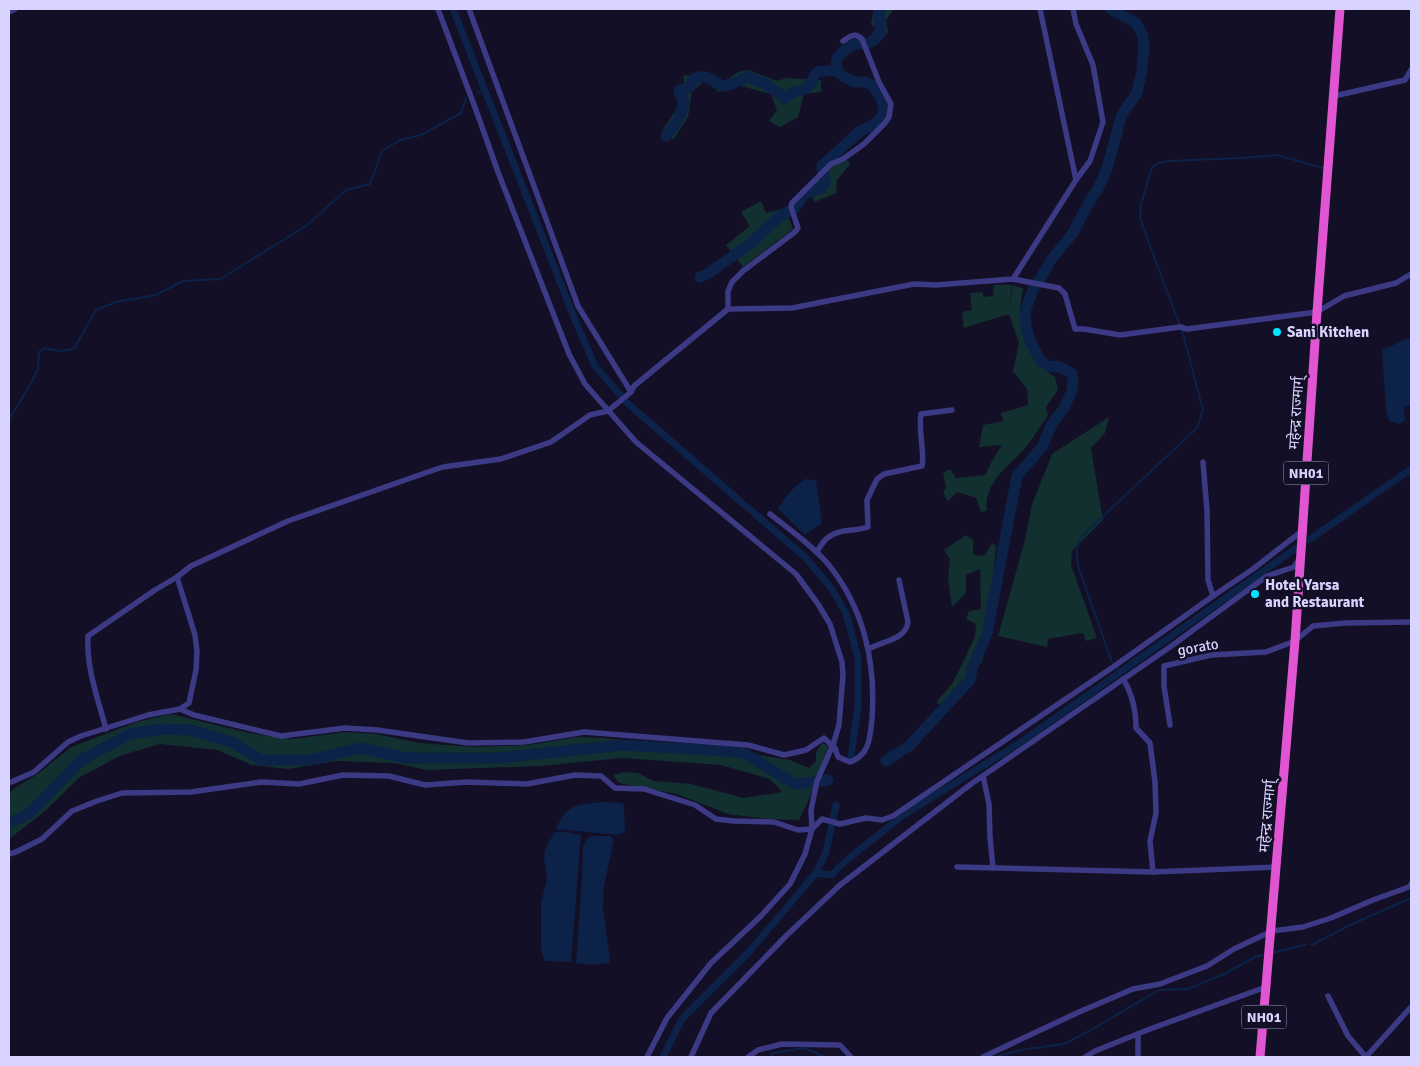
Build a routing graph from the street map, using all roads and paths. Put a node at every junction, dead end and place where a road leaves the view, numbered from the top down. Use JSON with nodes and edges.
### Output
{"nodes":[{"id":1,"x":15,"y":9,"type":"edge"},
{"id":2,"x":438,"y":9,"type":"edge"},
{"id":3,"x":469,"y":9,"type":"edge"},
{"id":4,"x":1040,"y":9,"type":"edge"},
{"id":5,"x":1073,"y":9,"type":"edge"},
{"id":6,"x":1340,"y":9,"type":"edge"},
{"id":7,"x":9,"y":12,"type":"edge"},
{"id":8,"x":843,"y":41,"type":"dead end"},
{"id":9,"x":1411,"y":70,"type":"edge"},
{"id":10,"x":1334,"y":96,"type":"junction"},
{"id":11,"x":1076,"y":180,"type":"junction"},
{"id":12,"x":1411,"y":274,"type":"edge"},
{"id":13,"x":1014,"y":279,"type":"junction"},
{"id":14,"x":728,"y":309,"type":"junction"},
{"id":15,"x":1317,"y":312,"type":"junction"},
{"id":16,"x":631,"y":392,"type":"junction"},
{"id":17,"x":610,"y":409,"type":"junction"},
{"id":18,"x":952,"y":410,"type":"dead end"},
{"id":19,"x":1203,"y":462,"type":"dead end"},
{"id":20,"x":770,"y":514,"type":"dead end"},
{"id":21,"x":1302,"y":531,"type":"junction"},
{"id":22,"x":816,"y":552,"type":"junction"},
{"id":23,"x":1300,"y":558,"type":"junction"},
{"id":24,"x":177,"y":577,"type":"junction"},
{"id":25,"x":899,"y":580,"type":"dead end"},
{"id":26,"x":1213,"y":596,"type":"junction"},
{"id":27,"x":1411,"y":622,"type":"edge"},
{"id":28,"x":1295,"y":641,"type":"junction"},
{"id":29,"x":869,"y":649,"type":"junction"},
{"id":30,"x":1123,"y":679,"type":"junction"},
{"id":31,"x":180,"y":709,"type":"junction"},
{"id":32,"x":1170,"y":725,"type":"dead end"},
{"id":33,"x":106,"y":729,"type":"junction"},
{"id":34,"x":833,"y":745,"type":"junction"},
{"id":35,"x":983,"y":776,"type":"junction"},
{"id":36,"x":9,"y":783,"type":"edge"},
{"id":37,"x":812,"y":829,"type":"junction"},
{"id":38,"x":9,"y":854,"type":"edge"},
{"id":39,"x":957,"y":867,"type":"dead end"},
{"id":40,"x":1276,"y":867,"type":"junction"},
{"id":41,"x":993,"y":868,"type":"junction"},
{"id":42,"x":1152,"y":872,"type":"junction"},
{"id":43,"x":1411,"y":884,"type":"edge"},
{"id":44,"x":1271,"y":934,"type":"junction"},
{"id":45,"x":1266,"y":987,"type":"junction"},
{"id":46,"x":1328,"y":996,"type":"dead end"},
{"id":47,"x":1411,"y":1007,"type":"edge"},
{"id":48,"x":1138,"y":1034,"type":"junction"},
{"id":49,"x":646,"y":1057,"type":"edge"},
{"id":50,"x":690,"y":1057,"type":"edge"},
{"id":51,"x":748,"y":1057,"type":"edge"},
{"id":52,"x":851,"y":1057,"type":"edge"},
{"id":53,"x":983,"y":1057,"type":"edge"},
{"id":54,"x":1085,"y":1057,"type":"edge"},
{"id":55,"x":1138,"y":1057,"type":"edge"},
{"id":56,"x":1260,"y":1057,"type":"edge"},
{"id":57,"x":1366,"y":1057,"type":"edge"}],
"edges":[{"from":1,"to":7,"type":"street"},
{"from":2,"to":17,"type":"street"},
{"from":3,"to":16,"type":"street"},
{"from":4,"to":11,"type":"street"},
{"from":5,"to":11,"type":"street"},
{"from":6,"to":10,"type":"highway","name":"महेन्द्र राज्मार्ग्","number":"NH01"},
{"from":8,"to":14,"type":"street"},
{"from":9,"to":10,"type":"street"},
{"from":10,"to":15,"type":"highway","name":"महेन्द्र राज्मार्ग्","number":"NH01"},
{"from":11,"to":13,"type":"street"},
{"from":12,"to":15,"type":"street"},
{"from":13,"to":14,"type":"street"},
{"from":13,"to":15,"type":"street"},
{"from":14,"to":16,"type":"street"},
{"from":15,"to":21,"type":"highway","name":"महेन्द्र राज्मार्ग्","number":"NH01"},
{"from":16,"to":17,"type":"street"},
{"from":17,"to":24,"type":"street"},
{"from":17,"to":34,"type":"street"},
{"from":18,"to":22,"type":"street"},
{"from":19,"to":26,"type":"street"},
{"from":20,"to":22,"type":"street"},
{"from":21,"to":23,"type":"highway","name":"महेन्द्र राज्मार्ग्","number":"NH01"},
{"from":21,"to":26,"type":"street"},
{"from":22,"to":29,"type":"street"},
{"from":23,"to":28,"type":"highway","name":"महेन्द्र राज्मार्ग्","number":"NH01"},
{"from":23,"to":30,"type":"street"},
{"from":24,"to":31,"type":"street"},
{"from":24,"to":33,"type":"street"},
{"from":25,"to":29,"type":"street"},
{"from":26,"to":37,"type":"street"},
{"from":27,"to":28,"type":"street"},
{"from":28,"to":32,"type":"street","name":"gorato"},
{"from":28,"to":40,"type":"highway","name":"महेन्द्र राज्मार्ग्","number":"NH01"},
{"from":29,"to":34,"type":"street"},
{"from":30,"to":35,"type":"street"},
{"from":30,"to":42,"type":"street"},
{"from":31,"to":33,"type":"street"},
{"from":31,"to":34,"type":"street"},
{"from":33,"to":36,"type":"street"},
{"from":34,"to":37,"type":"street"},
{"from":35,"to":41,"type":"street"},
{"from":35,"to":50,"type":"street"},
{"from":37,"to":38,"type":"street"},
{"from":37,"to":49,"type":"street"},
{"from":39,"to":41,"type":"street"},
{"from":40,"to":42,"type":"street"},
{"from":40,"to":44,"type":"highway","name":"महेन्द्र राज्मार्ग्","number":"NH01"},
{"from":41,"to":42,"type":"street"},
{"from":43,"to":44,"type":"street"},
{"from":44,"to":45,"type":"highway","name":"महेन्द्र राज्मार्ग्","number":"NH01"},
{"from":44,"to":53,"type":"street"},
{"from":45,"to":48,"type":"street"},
{"from":45,"to":56,"type":"highway","name":"महेन्द्र राज्मार्ग्","number":"NH01"},
{"from":46,"to":57,"type":"street"},
{"from":47,"to":57,"type":"street"},
{"from":48,"to":54,"type":"street"},
{"from":48,"to":55,"type":"street"},
{"from":51,"to":52,"type":"street"}]}
